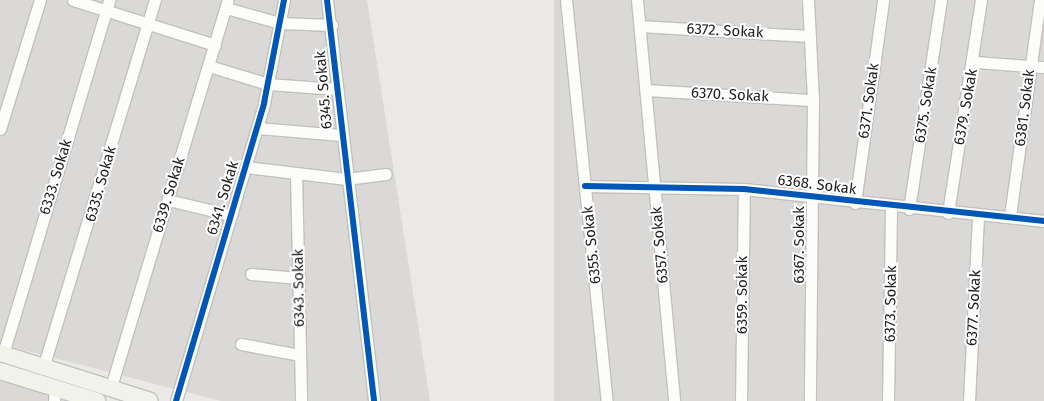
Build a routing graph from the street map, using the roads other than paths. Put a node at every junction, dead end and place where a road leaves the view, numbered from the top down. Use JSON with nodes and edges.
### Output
{"nodes":[{"id":1,"x":40,"y":0,"type":"edge"},
{"id":2,"x":72,"y":0,"type":"edge"},
{"id":3,"x":155,"y":0,"type":"edge"},
{"id":4,"x":284,"y":0,"type":"edge"},
{"id":5,"x":327,"y":0,"type":"edge"},
{"id":6,"x":566,"y":0,"type":"edge"},
{"id":7,"x":637,"y":0,"type":"edge"},
{"id":8,"x":808,"y":0,"type":"edge"},
{"id":9,"x":883,"y":0,"type":"edge"},
{"id":10,"x":941,"y":0,"type":"edge"},
{"id":11,"x":982,"y":0,"type":"edge"},
{"id":12,"x":1040,"y":0,"type":"edge"},
{"id":13,"x":227,"y":4,"type":"edge"},
{"id":14,"x":108,"y":5,"type":"edge"},
{"id":15,"x":280,"y":23,"type":"junction"},
{"id":16,"x":148,"y":24,"type":"junction"},
{"id":17,"x":332,"y":25,"type":"junction"},
{"id":18,"x":640,"y":26,"type":"junction"},
{"id":19,"x":810,"y":36,"type":"junction"},
{"id":20,"x":215,"y":45,"type":"junction"},
{"id":21,"x":974,"y":62,"type":"junction"},
{"id":22,"x":209,"y":66,"type":"junction"},
{"id":23,"x":1030,"y":66,"type":"junction"},
{"id":24,"x":1044,"y":67,"type":"edge"},
{"id":25,"x":268,"y":84,"type":"junction"},
{"id":26,"x":337,"y":89,"type":"junction"},
{"id":27,"x":648,"y":90,"type":"junction"},
{"id":28,"x":813,"y":100,"type":"junction"},
{"id":29,"x":258,"y":128,"type":"junction"},
{"id":30,"x":0,"y":129,"type":"edge"},
{"id":31,"x":341,"y":135,"type":"junction"},
{"id":32,"x":246,"y":167,"type":"junction"},
{"id":33,"x":296,"y":174,"type":"junction"},
{"id":34,"x":386,"y":174,"type":"dead end"},
{"id":35,"x":346,"y":179,"type":"junction"},
{"id":36,"x":655,"y":184,"type":"junction"},
{"id":37,"x":585,"y":186,"type":"junction"},
{"id":38,"x":744,"y":189,"type":"junction"},
{"id":39,"x":812,"y":195,"type":"junction"},
{"id":40,"x":168,"y":200,"type":"junction"},
{"id":41,"x":855,"y":203,"type":"junction"},
{"id":42,"x":892,"y":207,"type":"junction"},
{"id":43,"x":909,"y":209,"type":"junction"},
{"id":44,"x":948,"y":213,"type":"junction"},
{"id":45,"x":978,"y":214,"type":"junction"},
{"id":46,"x":231,"y":215,"type":"junction"},
{"id":47,"x":1010,"y":216,"type":"junction"},
{"id":48,"x":1044,"y":221,"type":"edge"},
{"id":49,"x":251,"y":274,"type":"dead end"},
{"id":50,"x":300,"y":278,"type":"junction"},
{"id":51,"x":241,"y":344,"type":"dead end"},
{"id":52,"x":2,"y":353,"type":"edge"},
{"id":53,"x":300,"y":355,"type":"junction"},
{"id":54,"x":43,"y":368,"type":"junction"},
{"id":55,"x":0,"y":370,"type":"edge"},
{"id":56,"x":110,"y":390,"type":"junction"},
{"id":57,"x":55,"y":394,"type":"edge"},
{"id":58,"x":97,"y":401,"type":"edge"},
{"id":59,"x":150,"y":401,"type":"edge"},
{"id":60,"x":176,"y":401,"type":"edge"},
{"id":61,"x":301,"y":401,"type":"edge"},
{"id":62,"x":374,"y":401,"type":"edge"},
{"id":63,"x":608,"y":401,"type":"edge"},
{"id":64,"x":674,"y":401,"type":"edge"},
{"id":65,"x":741,"y":401,"type":"edge"},
{"id":66,"x":810,"y":401,"type":"edge"},
{"id":67,"x":888,"y":401,"type":"edge"},
{"id":68,"x":968,"y":401,"type":"edge"}],
"edges":[{"from":1,"to":30,"type":"street"},
{"from":2,"to":14,"type":"street"},
{"from":3,"to":16,"type":"street","name":"6335. Sokak"},
{"from":4,"to":15,"type":"street","name":"6341. Sokak"},
{"from":5,"to":17,"type":"street","name":"6345. Sokak"},
{"from":6,"to":37,"type":"street","name":"6355. Sokak"},
{"from":7,"to":18,"type":"street","name":"6357. Sokak"},
{"from":8,"to":19,"type":"street","name":"6367. Sokak"},
{"from":9,"to":41,"type":"street","name":"6371. Sokak"},
{"from":10,"to":43,"type":"street","name":"6375. Sokak"},
{"from":11,"to":21,"type":"street","name":"6379. Sokak"},
{"from":12,"to":23,"type":"street","name":"6381. Sokak"},
{"from":13,"to":15,"type":"street"},
{"from":13,"to":20,"type":"street","name":"6339. Sokak"},
{"from":14,"to":16,"type":"street"},
{"from":14,"to":52,"type":"street","name":"6333. Sokak"},
{"from":15,"to":17,"type":"street"},
{"from":15,"to":25,"type":"street","name":"6341. Sokak"},
{"from":16,"to":20,"type":"street"},
{"from":16,"to":54,"type":"street","name":"6335. Sokak"},
{"from":17,"to":26,"type":"street","name":"6345. Sokak"},
{"from":18,"to":19,"type":"street","name":"6372. Sokak"},
{"from":18,"to":27,"type":"street","name":"6357. Sokak"},
{"from":19,"to":28,"type":"street","name":"6367. Sokak"},
{"from":20,"to":22,"type":"street","name":"6339. Sokak"},
{"from":21,"to":23,"type":"street"},
{"from":21,"to":44,"type":"street","name":"6379. Sokak"},
{"from":22,"to":25,"type":"street"},
{"from":22,"to":40,"type":"street","name":"6339. Sokak"},
{"from":23,"to":24,"type":"street"},
{"from":23,"to":47,"type":"street","name":"6381. Sokak"},
{"from":25,"to":26,"type":"street"},
{"from":25,"to":29,"type":"street","name":"6341. Sokak"},
{"from":26,"to":31,"type":"street","name":"6345. Sokak"},
{"from":27,"to":28,"type":"street","name":"6370. Sokak"},
{"from":27,"to":36,"type":"street","name":"6357. Sokak"},
{"from":28,"to":39,"type":"street","name":"6367. Sokak"},
{"from":29,"to":31,"type":"street"},
{"from":29,"to":32,"type":"street","name":"6341. Sokak"},
{"from":31,"to":35,"type":"street","name":"6345. Sokak"},
{"from":32,"to":33,"type":"street"},
{"from":32,"to":46,"type":"street","name":"6341. Sokak"},
{"from":33,"to":35,"type":"street"},
{"from":33,"to":50,"type":"street","name":"6343. Sokak"},
{"from":34,"to":35,"type":"street"},
{"from":35,"to":62,"type":"street","name":"6345. Sokak"},
{"from":36,"to":37,"type":"street","name":"6368. Sokak"},
{"from":36,"to":38,"type":"street","name":"6368. Sokak"},
{"from":36,"to":64,"type":"street","name":"6357. Sokak"},
{"from":37,"to":63,"type":"street","name":"6355. Sokak"},
{"from":38,"to":39,"type":"street","name":"6368. Sokak"},
{"from":38,"to":65,"type":"street","name":"6359. Sokak"},
{"from":39,"to":41,"type":"street","name":"6368. Sokak"},
{"from":39,"to":66,"type":"street","name":"6367. Sokak"},
{"from":40,"to":46,"type":"street"},
{"from":40,"to":56,"type":"street","name":"6339. Sokak"},
{"from":41,"to":42,"type":"street","name":"6368. Sokak"},
{"from":42,"to":43,"type":"street","name":"6368. Sokak"},
{"from":42,"to":67,"type":"street","name":"6373. Sokak"},
{"from":43,"to":44,"type":"street","name":"6368. Sokak"},
{"from":44,"to":45,"type":"street","name":"6368. Sokak"},
{"from":45,"to":47,"type":"street","name":"6368. Sokak"},
{"from":45,"to":68,"type":"street","name":"6377. Sokak"},
{"from":46,"to":60,"type":"street","name":"6341. Sokak"},
{"from":47,"to":48,"type":"street","name":"6368. Sokak"},
{"from":49,"to":50,"type":"street"},
{"from":50,"to":53,"type":"street","name":"6343. Sokak"},
{"from":51,"to":53,"type":"street"},
{"from":52,"to":54,"type":"street"},
{"from":53,"to":61,"type":"street","name":"6343. Sokak"},
{"from":54,"to":56,"type":"street"},
{"from":55,"to":57,"type":"street"},
{"from":56,"to":59,"type":"street"},
{"from":57,"to":58,"type":"street"}]}
